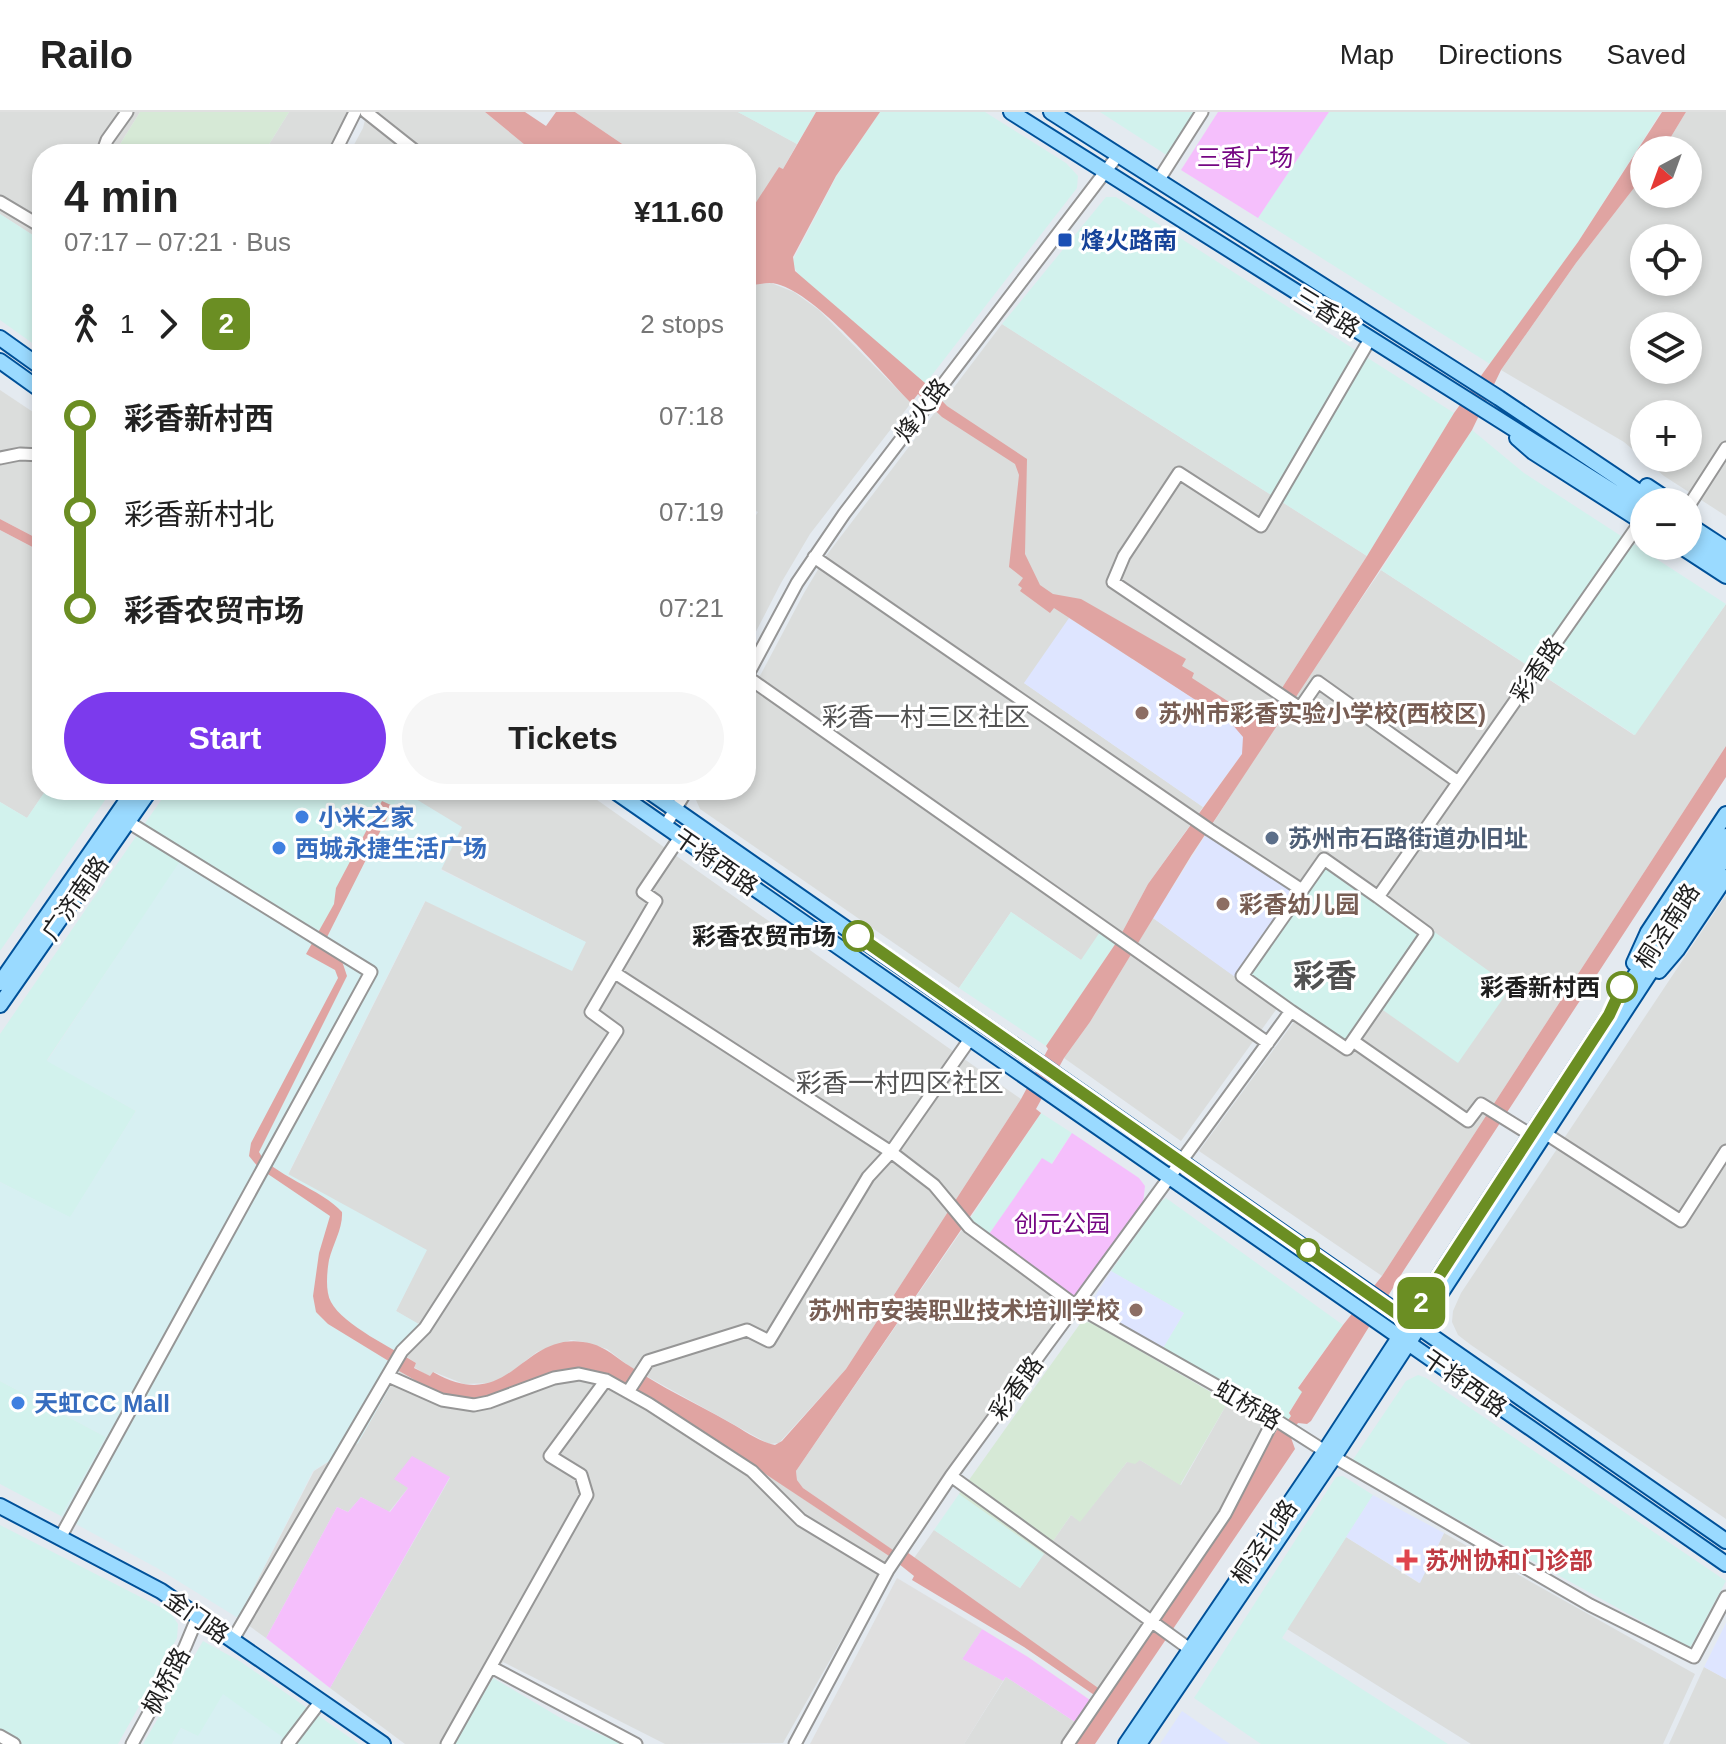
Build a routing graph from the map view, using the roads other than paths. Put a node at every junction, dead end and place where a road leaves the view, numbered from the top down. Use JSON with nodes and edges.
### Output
{"nodes":[{"id":1,"x":127,"y":112,"type":"edge"},
{"id":2,"x":355,"y":112,"type":"edge"},
{"id":3,"x":366,"y":112,"type":"edge"},
{"id":4,"x":1011,"y":112,"type":"edge"},
{"id":5,"x":1051,"y":112,"type":"edge"},
{"id":6,"x":1202,"y":112,"type":"edge"},
{"id":7,"x":106,"y":144,"type":"edge"},
{"id":8,"x":339,"y":144,"type":"edge"},
{"id":9,"x":406,"y":144,"type":"edge"},
{"id":10,"x":1118,"y":155,"type":"junction"},
{"id":11,"x":1105,"y":171,"type":"junction"},
{"id":12,"x":1158,"y":181,"type":"junction"},
{"id":13,"x":0,"y":202,"type":"edge"},
{"id":14,"x":32,"y":221,"type":"edge"},
{"id":15,"x":0,"y":338,"type":"edge"},
{"id":16,"x":1370,"y":339,"type":"junction"},
{"id":17,"x":0,"y":361,"type":"edge"},
{"id":18,"x":32,"y":361,"type":"edge"},
{"id":19,"x":32,"y":384,"type":"edge"},
{"id":20,"x":1498,"y":397,"type":"junction"},
{"id":21,"x":1485,"y":411,"type":"junction"},
{"id":22,"x":1544,"y":438,"type":"junction"},
{"id":23,"x":1726,"y":448,"type":"edge"},
{"id":24,"x":32,"y":455,"type":"edge"},
{"id":25,"x":0,"y":458,"type":"edge"},
{"id":26,"x":1630,"y":488,"type":"edge"},
{"id":27,"x":1650,"y":488,"type":"edge"},
{"id":28,"x":1700,"y":488,"type":"edge"},
{"id":29,"x":1630,"y":507,"type":"edge"},
{"id":30,"x":1630,"y":510,"type":"edge"},
{"id":31,"x":1702,"y":522,"type":"edge"},
{"id":32,"x":1702,"y":533,"type":"edge"},
{"id":33,"x":1630,"y":537,"type":"edge"},
{"id":34,"x":1726,"y":538,"type":"edge"},
{"id":35,"x":1702,"y":548,"type":"edge"},
{"id":36,"x":1726,"y":549,"type":"edge"},
{"id":37,"x":814,"y":557,"type":"junction"},
{"id":38,"x":1701,"y":560,"type":"edge"},
{"id":39,"x":1726,"y":564,"type":"edge"},
{"id":40,"x":1726,"y":576,"type":"edge"},
{"id":41,"x":756,"y":659,"type":"edge"},
{"id":42,"x":756,"y":684,"type":"edge"},
{"id":43,"x":1458,"y":782,"type":"junction"},
{"id":44,"x":127,"y":800,"type":"edge"},
{"id":45,"x":143,"y":800,"type":"edge"},
{"id":46,"x":627,"y":800,"type":"edge"},
{"id":47,"x":661,"y":800,"type":"edge"},
{"id":48,"x":682,"y":800,"type":"edge"},
{"id":49,"x":676,"y":811,"type":"junction"},
{"id":50,"x":1726,"y":814,"type":"edge"},
{"id":51,"x":128,"y":822,"type":"junction"},
{"id":52,"x":665,"y":826,"type":"junction"},
{"id":53,"x":1726,"y":836,"type":"edge"},
{"id":54,"x":680,"y":837,"type":"junction"},
{"id":55,"x":1726,"y":856,"type":"edge"},
{"id":56,"x":1726,"y":877,"type":"edge"},
{"id":57,"x":1302,"y":890,"type":"junction"},
{"id":58,"x":1378,"y":897,"type":"junction"},
{"id":59,"x":615,"y":973,"type":"junction"},
{"id":60,"x":0,"y":983,"type":"edge"},
{"id":61,"x":0,"y":1005,"type":"edge"},
{"id":62,"x":1291,"y":1011,"type":"junction"},
{"id":63,"x":1614,"y":1018,"type":"junction"},
{"id":64,"x":970,"y":1039,"type":"junction"},
{"id":65,"x":1353,"y":1041,"type":"junction"},
{"id":66,"x":1268,"y":1043,"type":"junction"},
{"id":67,"x":1538,"y":1134,"type":"junction"},
{"id":68,"x":1726,"y":1151,"type":"edge"},
{"id":69,"x":891,"y":1152,"type":"junction"},
{"id":70,"x":1181,"y":1162,"type":"junction"},
{"id":71,"x":1170,"y":1178,"type":"junction"},
{"id":72,"x":1076,"y":1306,"type":"junction"},
{"id":73,"x":1414,"y":1325,"type":"junction"},
{"id":74,"x":1403,"y":1341,"type":"junction"},
{"id":75,"x":388,"y":1376,"type":"junction"},
{"id":76,"x":606,"y":1380,"type":"junction"},
{"id":77,"x":629,"y":1390,"type":"junction"},
{"id":78,"x":1283,"y":1425,"type":"junction"},
{"id":79,"x":1329,"y":1454,"type":"junction"},
{"id":80,"x":951,"y":1476,"type":"junction"},
{"id":81,"x":0,"y":1506,"type":"edge"},
{"id":82,"x":61,"y":1536,"type":"junction"},
{"id":83,"x":1726,"y":1541,"type":"edge"},
{"id":84,"x":1726,"y":1564,"type":"edge"},
{"id":85,"x":888,"y":1571,"type":"junction"},
{"id":86,"x":1726,"y":1597,"type":"edge"},
{"id":87,"x":198,"y":1616,"type":"junction"},
{"id":88,"x":1152,"y":1624,"type":"junction"},
{"id":89,"x":232,"y":1641,"type":"junction"},
{"id":90,"x":1191,"y":1650,"type":"junction"},
{"id":91,"x":491,"y":1667,"type":"junction"},
{"id":92,"x":320,"y":1702,"type":"junction"},
{"id":93,"x":0,"y":1736,"type":"edge"},
{"id":94,"x":14,"y":1744,"type":"edge"},
{"id":95,"x":132,"y":1744,"type":"edge"},
{"id":96,"x":288,"y":1744,"type":"edge"},
{"id":97,"x":383,"y":1744,"type":"edge"},
{"id":98,"x":447,"y":1744,"type":"edge"},
{"id":99,"x":636,"y":1744,"type":"edge"},
{"id":100,"x":795,"y":1744,"type":"edge"},
{"id":101,"x":1068,"y":1744,"type":"edge"},
{"id":102,"x":1126,"y":1744,"type":"edge"},
{"id":103,"x":1139,"y":1744,"type":"edge"}],
"edges":[{"from":1,"to":7,"type":"street"},
{"from":2,"to":8,"type":"street"},
{"from":3,"to":9,"type":"street"},
{"from":4,"to":11,"type":"main road","name":"三香路"},
{"from":5,"to":10,"type":"main road","name":"三香路"},
{"from":6,"to":12,"type":"street"},
{"from":10,"to":11,"type":"street","name":"烽火路"},
{"from":10,"to":12,"type":"main road","name":"三香路"},
{"from":11,"to":16,"type":"main road","name":"三香路"},
{"from":11,"to":37,"type":"street","name":"烽火路"},
{"from":12,"to":20,"type":"main road","name":"三香路"},
{"from":13,"to":14,"type":"street"},
{"from":15,"to":18,"type":"main road"},
{"from":16,"to":21,"type":"main road","name":"三香路"},
{"from":16,"to":43,"type":"street"},
{"from":17,"to":19,"type":"main road"},
{"from":20,"to":22,"type":"main road","name":"三香路"},
{"from":20,"to":27,"type":"main road"},
{"from":21,"to":22,"type":"main road","name":"三香路"},
{"from":21,"to":30,"type":"main road"},
{"from":22,"to":26,"type":"main road","name":"三香路"},
{"from":22,"to":29,"type":"main road","name":"三香路"},
{"from":23,"to":28,"type":"street"},
{"from":24,"to":25,"type":"street"},
{"from":31,"to":34,"type":"main road"},
{"from":32,"to":36,"type":"main road"},
{"from":33,"to":43,"type":"street","name":"彩香路"},
{"from":35,"to":39,"type":"main road"},
{"from":37,"to":41,"type":"street","name":"烽火路"},
{"from":37,"to":57,"type":"street"},
{"from":38,"to":40,"type":"main road"},
{"from":42,"to":66,"type":"street"},
{"from":43,"to":58,"type":"street","name":"彩香路"},
{"from":44,"to":60,"type":"main road","name":"广济南路"},
{"from":45,"to":51,"type":"main road","name":"广济南路"},
{"from":46,"to":52,"type":"main road","name":"干将西路"},
{"from":47,"to":49,"type":"main road","name":"干将西路"},
{"from":48,"to":49,"type":"street"},
{"from":49,"to":52,"type":"street"},
{"from":49,"to":70,"type":"main road","name":"干将西路"},
{"from":50,"to":63,"type":"main road"},
{"from":51,"to":61,"type":"main road","name":"广济南路"},
{"from":51,"to":82,"type":"street"},
{"from":52,"to":54,"type":"main road","name":"干将西路"},
{"from":53,"to":63,"type":"main road","name":"桐泾南路"},
{"from":54,"to":59,"type":"street"},
{"from":54,"to":64,"type":"main road","name":"干将西路"},
{"from":55,"to":63,"type":"main road","name":"桐泾南路"},
{"from":56,"to":63,"type":"main road"},
{"from":57,"to":58,"type":"street"},
{"from":57,"to":62,"type":"street"},
{"from":58,"to":65,"type":"street"},
{"from":59,"to":69,"type":"street","name":"虹桥路"},
{"from":59,"to":75,"type":"street"},
{"from":62,"to":65,"type":"street"},
{"from":62,"to":66,"type":"street","name":"彩香路"},
{"from":63,"to":67,"type":"main road","name":"桐泾南路"},
{"from":64,"to":69,"type":"street"},
{"from":64,"to":71,"type":"main road","name":"干将西路"},
{"from":65,"to":67,"type":"street"},
{"from":66,"to":70,"type":"street","name":"彩香路"},
{"from":67,"to":68,"type":"street"},
{"from":67,"to":73,"type":"main road","name":"桐泾南路"},
{"from":69,"to":72,"type":"street","name":"虹桥路"},
{"from":69,"to":77,"type":"street"},
{"from":70,"to":71,"type":"street","name":"彩香路"},
{"from":70,"to":73,"type":"main road","name":"干将西路"},
{"from":71,"to":72,"type":"street","name":"彩香路"},
{"from":71,"to":74,"type":"main road","name":"干将西路"},
{"from":72,"to":78,"type":"street","name":"虹桥路"},
{"from":72,"to":80,"type":"street","name":"彩香路"},
{"from":73,"to":74,"type":"main road","name":"桐泾南路"},
{"from":73,"to":83,"type":"main road","name":"干将西路"},
{"from":74,"to":79,"type":"main road","name":"桐泾北路"},
{"from":74,"to":84,"type":"main road","name":"干将西路"},
{"from":75,"to":76,"type":"street"},
{"from":75,"to":89,"type":"street"},
{"from":76,"to":77,"type":"street"},
{"from":76,"to":91,"type":"street"},
{"from":77,"to":85,"type":"street"},
{"from":78,"to":79,"type":"street","name":"虹桥路"},
{"from":78,"to":88,"type":"street"},
{"from":79,"to":86,"type":"street","name":"虹桥路"},
{"from":79,"to":90,"type":"main road","name":"桐泾北路"},
{"from":79,"to":103,"type":"main road","name":"桐泾北路"},
{"from":80,"to":85,"type":"street","name":"彩香路"},
{"from":80,"to":88,"type":"street"},
{"from":81,"to":82,"type":"main road","name":"金门路"},
{"from":82,"to":87,"type":"main road","name":"金门路"},
{"from":85,"to":100,"type":"street","name":"彩香路"},
{"from":87,"to":89,"type":"main road","name":"金门路"},
{"from":87,"to":95,"type":"street","name":"枫桥路"},
{"from":88,"to":90,"type":"street"},
{"from":88,"to":101,"type":"street"},
{"from":89,"to":92,"type":"main road","name":"金门路"},
{"from":90,"to":102,"type":"main road","name":"桐泾北路"},
{"from":91,"to":98,"type":"street"},
{"from":91,"to":99,"type":"street"},
{"from":92,"to":96,"type":"street"},
{"from":92,"to":97,"type":"main road","name":"金门路"},
{"from":93,"to":94,"type":"street"}]}
